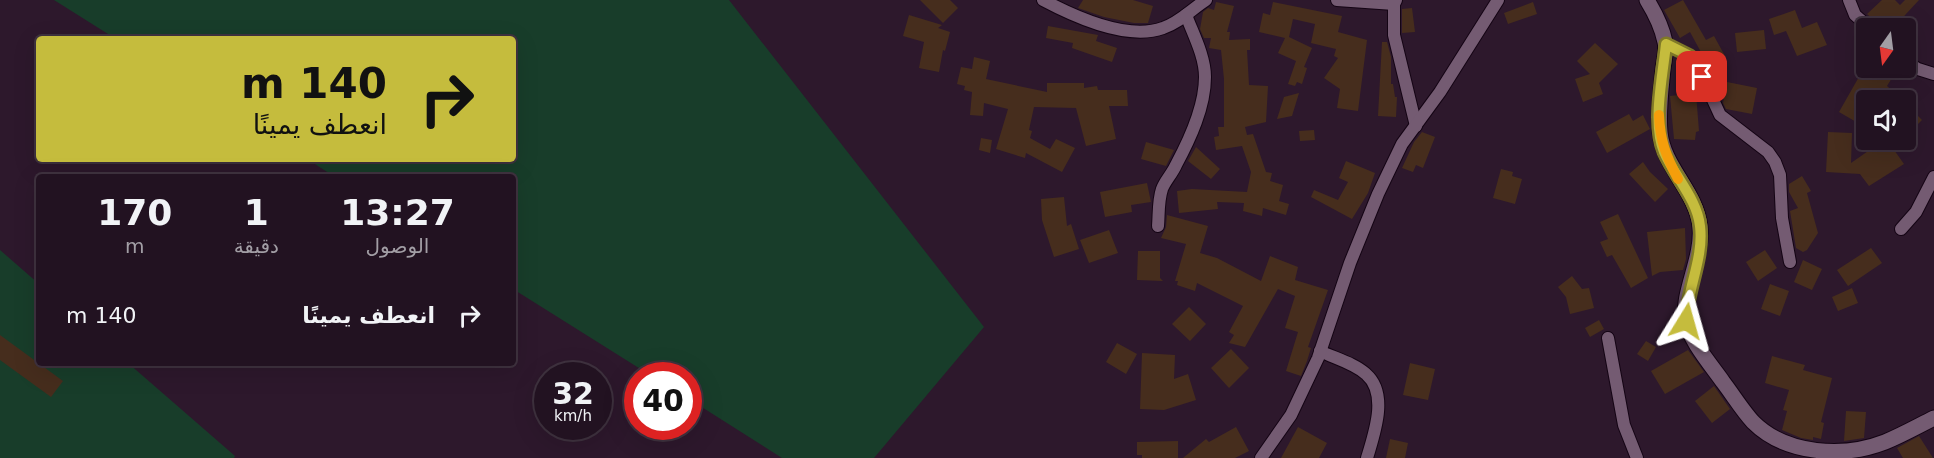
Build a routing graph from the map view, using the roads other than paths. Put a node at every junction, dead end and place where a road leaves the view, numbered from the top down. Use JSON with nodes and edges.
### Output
{"nodes":[{"id":1,"x":1043,"y":0,"type":"edge"},
{"id":2,"x":1206,"y":0,"type":"edge"},
{"id":3,"x":1337,"y":0,"type":"edge"},
{"id":4,"x":1498,"y":0,"type":"edge"},
{"id":5,"x":1647,"y":0,"type":"edge"},
{"id":6,"x":1849,"y":0,"type":"edge"},
{"id":7,"x":1395,"y":2,"type":"edge"},
{"id":8,"x":1186,"y":15,"type":"junction"},
{"id":9,"x":1858,"y":18,"type":"edge"},
{"id":10,"x":1666,"y":44,"type":"junction"},
{"id":11,"x":1916,"y":66,"type":"edge"},
{"id":12,"x":1934,"y":74,"type":"edge"},
{"id":13,"x":1416,"y":126,"type":"junction"},
{"id":14,"x":1934,"y":177,"type":"edge"},
{"id":15,"x":1158,"y":226,"type":"dead end"},
{"id":16,"x":1901,"y":229,"type":"dead end"},
{"id":17,"x":1790,"y":262,"type":"dead end"},
{"id":18,"x":1608,"y":338,"type":"dead end"},
{"id":19,"x":1320,"y":351,"type":"junction"},
{"id":20,"x":1934,"y":418,"type":"edge"},
{"id":21,"x":1261,"y":458,"type":"edge"},
{"id":22,"x":1367,"y":458,"type":"edge"},
{"id":23,"x":1636,"y":458,"type":"edge"}],
"edges":[{"from":1,"to":8,"type":"street"},
{"from":2,"to":8,"type":"street"},
{"from":3,"to":7,"type":"street"},
{"from":4,"to":13,"type":"street"},
{"from":5,"to":10,"type":"street"},
{"from":6,"to":9,"type":"street"},
{"from":7,"to":13,"type":"street"},
{"from":8,"to":15,"type":"street"},
{"from":10,"to":17,"type":"street"},
{"from":10,"to":20,"type":"street"},
{"from":11,"to":12,"type":"street"},
{"from":13,"to":19,"type":"street"},
{"from":14,"to":16,"type":"street"},
{"from":18,"to":23,"type":"street"},
{"from":19,"to":21,"type":"street"},
{"from":19,"to":22,"type":"street"}]}
